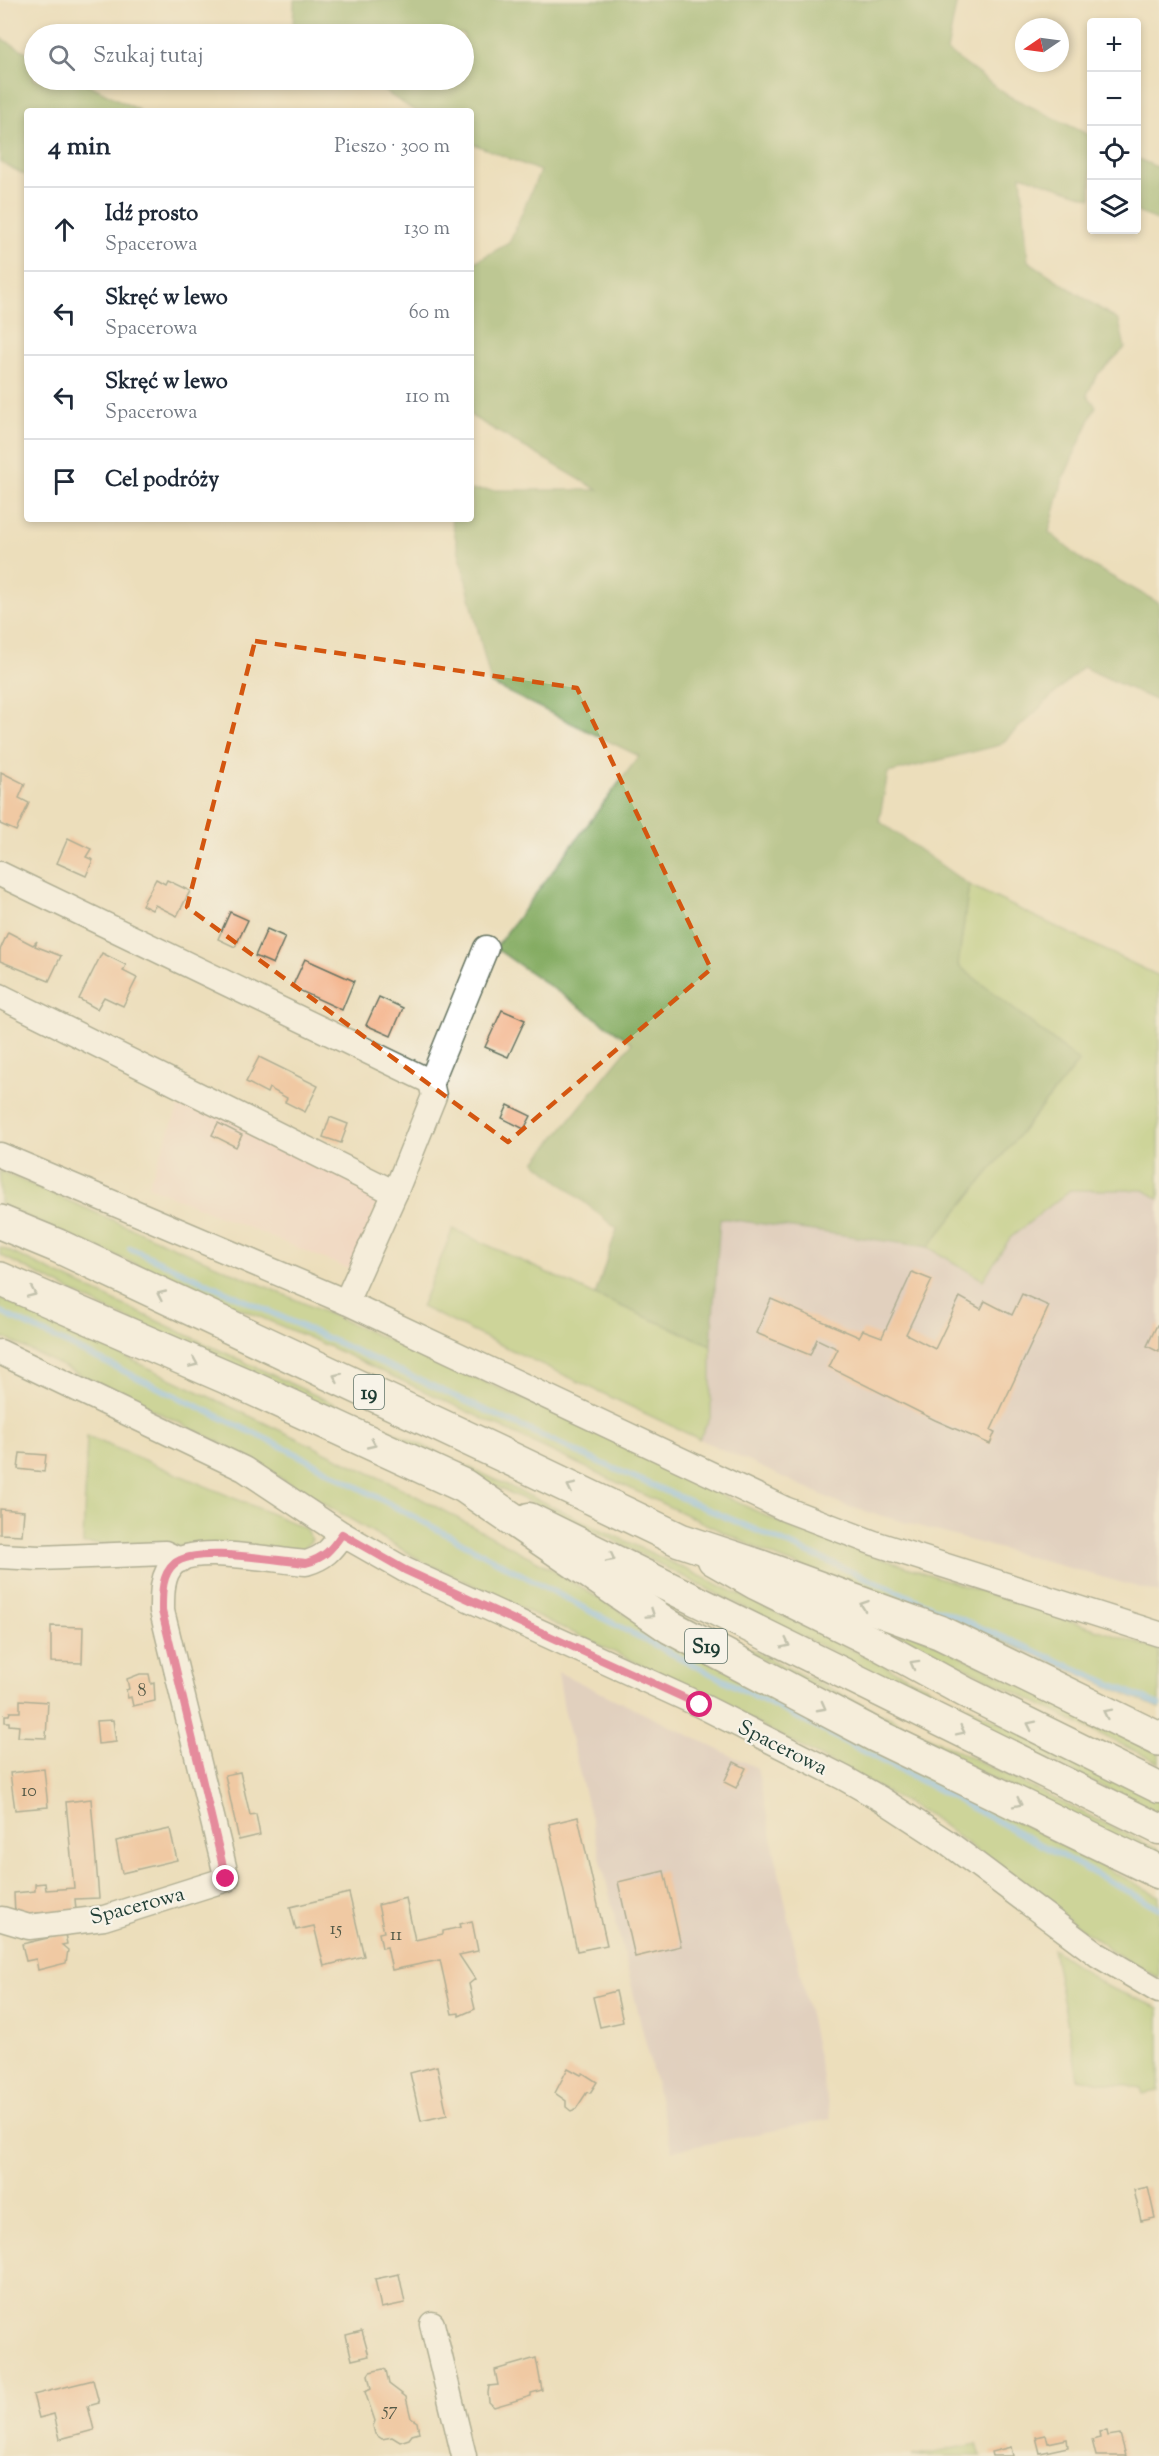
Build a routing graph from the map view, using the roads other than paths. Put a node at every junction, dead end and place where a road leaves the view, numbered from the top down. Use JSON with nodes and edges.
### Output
{"nodes":[{"id":1,"x":0,"y":874,"type":"edge"},
{"id":2,"x":486,"y":948,"type":"dead end"},
{"id":3,"x":0,"y":996,"type":"edge"},
{"id":4,"x":431,"y":1082,"type":"junction"},
{"id":5,"x":0,"y":1155,"type":"edge"},
{"id":6,"x":395,"y":1193,"type":"junction"},
{"id":7,"x":0,"y":1222,"type":"edge"},
{"id":8,"x":0,"y":1279,"type":"edge"},
{"id":9,"x":346,"y":1302,"type":"junction"},
{"id":10,"x":0,"y":1352,"type":"edge"},
{"id":11,"x":464,"y":1486,"type":"junction"},
{"id":12,"x":342,"y":1534,"type":"junction"},
{"id":13,"x":680,"y":1540,"type":"junction"},
{"id":14,"x":0,"y":1556,"type":"edge"},
{"id":15,"x":180,"y":1560,"type":"junction"},
{"id":16,"x":1159,"y":1634,"type":"edge"},
{"id":17,"x":1159,"y":1739,"type":"edge"},
{"id":18,"x":1159,"y":1788,"type":"edge"},
{"id":19,"x":1159,"y":1828,"type":"edge"},
{"id":20,"x":1159,"y":1872,"type":"edge"},
{"id":21,"x":2,"y":1919,"type":"dead end"},
{"id":22,"x":1159,"y":1991,"type":"edge"},
{"id":23,"x":432,"y":2324,"type":"dead end"},
{"id":24,"x":464,"y":2456,"type":"edge"}],
"edges":[{"from":1,"to":4,"type":"street"},
{"from":2,"to":4,"type":"street"},
{"from":3,"to":6,"type":"street"},
{"from":4,"to":6,"type":"street"},
{"from":5,"to":9,"type":"street"},
{"from":6,"to":9,"type":"street"},
{"from":13,"to":7,"type":"highway","number":"19","one_way":true},
{"from":8,"to":11,"type":"highway","number":"19","one_way":true},
{"from":9,"to":16,"type":"street"},
{"from":10,"to":12,"type":"street","name":"Spacerowa"},
{"from":11,"to":19,"type":"main road","one_way":true},
{"from":11,"to":20,"type":"highway","number":"S19","one_way":true},
{"from":12,"to":15,"type":"street"},
{"from":12,"to":22,"type":"street","name":"Spacerowa"},
{"from":17,"to":13,"type":"highway","one_way":true},
{"from":18,"to":13,"type":"main road","one_way":true},
{"from":14,"to":15,"type":"street"},
{"from":15,"to":21,"type":"street","name":"Spacerowa"},
{"from":23,"to":24,"type":"street"}]}
